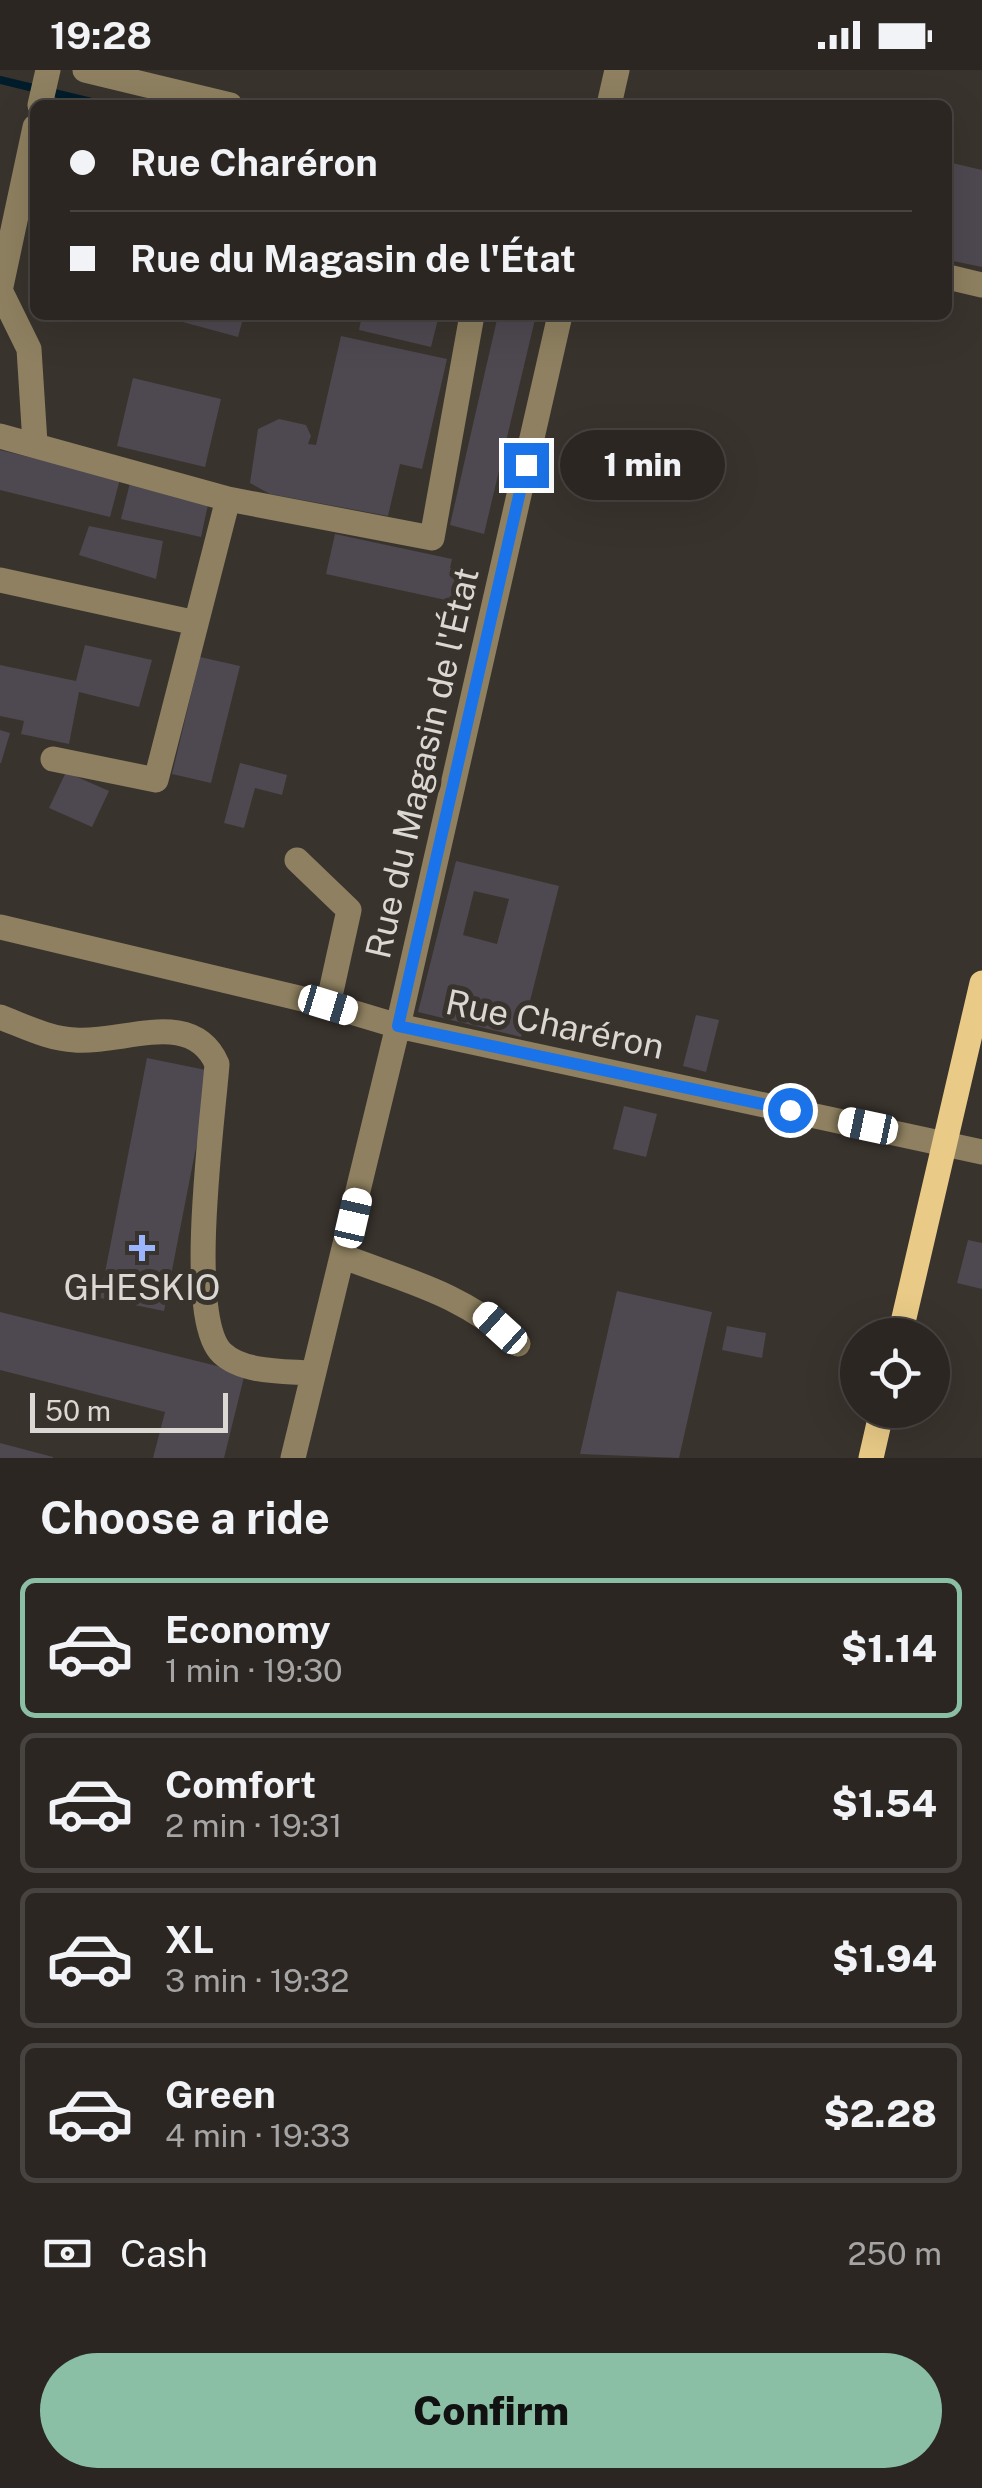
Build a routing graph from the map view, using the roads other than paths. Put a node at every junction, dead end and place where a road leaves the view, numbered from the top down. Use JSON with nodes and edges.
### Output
{"nodes":[{"id":1,"x":84,"y":70,"type":"edge"},
{"id":2,"x":617,"y":70,"type":"edge"},
{"id":3,"x":209,"y":100,"type":"edge"},
{"id":4,"x":610,"y":100,"type":"edge"},
{"id":5,"x":30,"y":150,"type":"edge"},
{"id":6,"x":952,"y":278,"type":"edge"},
{"id":7,"x":982,"y":286,"type":"edge"},
{"id":8,"x":0,"y":290,"type":"edge"},
{"id":9,"x":471,"y":320,"type":"edge"},
{"id":10,"x":559,"y":320,"type":"edge"},
{"id":11,"x":0,"y":436,"type":"edge"},
{"id":12,"x":35,"y":444,"type":"junction"},
{"id":13,"x":228,"y":499,"type":"junction"},
{"id":14,"x":0,"y":580,"type":"edge"},
{"id":15,"x":196,"y":623,"type":"junction"},
{"id":16,"x":53,"y":759,"type":"dead end"},
{"id":17,"x":298,"y":860,"type":"dead end"},
{"id":18,"x":0,"y":927,"type":"edge"},
{"id":19,"x":982,"y":983,"type":"edge"},
{"id":20,"x":328,"y":1005,"type":"junction"},
{"id":21,"x":0,"y":1017,"type":"edge"},
{"id":22,"x":398,"y":1026,"type":"junction"},
{"id":23,"x":946,"y":1143,"type":"junction"},
{"id":24,"x":982,"y":1152,"type":"edge"},
{"id":25,"x":344,"y":1257,"type":"junction"},
{"id":26,"x":904,"y":1318,"type":"edge"},
{"id":27,"x":518,"y":1344,"type":"dead end"},
{"id":28,"x":311,"y":1373,"type":"junction"},
{"id":29,"x":878,"y":1428,"type":"edge"},
{"id":30,"x":294,"y":1458,"type":"edge"},
{"id":31,"x":871,"y":1458,"type":"edge"}],
"edges":[{"from":1,"to":3,"type":"street"},
{"from":2,"to":4,"type":"street"},
{"from":5,"to":8,"type":"street"},
{"from":6,"to":7,"type":"street"},
{"from":8,"to":12,"type":"street"},
{"from":9,"to":13,"type":"street"},
{"from":10,"to":22,"type":"street","name":"Rue du Magasin de l'État"},
{"from":11,"to":12,"type":"street"},
{"from":12,"to":13,"type":"street"},
{"from":13,"to":15,"type":"street"},
{"from":14,"to":15,"type":"street"},
{"from":15,"to":16,"type":"street"},
{"from":17,"to":20,"type":"street"},
{"from":18,"to":20,"type":"street","name":"Rue Charéron"},
{"from":19,"to":23,"type":"main road"},
{"from":20,"to":22,"type":"street","name":"Rue Charéron"},
{"from":21,"to":28,"type":"street"},
{"from":22,"to":23,"type":"street","name":"Rue Charéron"},
{"from":22,"to":25,"type":"street","name":"Rue du Magasin de l'État"},
{"from":23,"to":24,"type":"street","name":"Rue Charéron"},
{"from":23,"to":26,"type":"main road"},
{"from":25,"to":27,"type":"street"},
{"from":25,"to":28,"type":"street","name":"Rue du Magasin de l'État"},
{"from":28,"to":30,"type":"street","name":"Rue du Magasin de l'État"},
{"from":29,"to":31,"type":"main road"}]}
